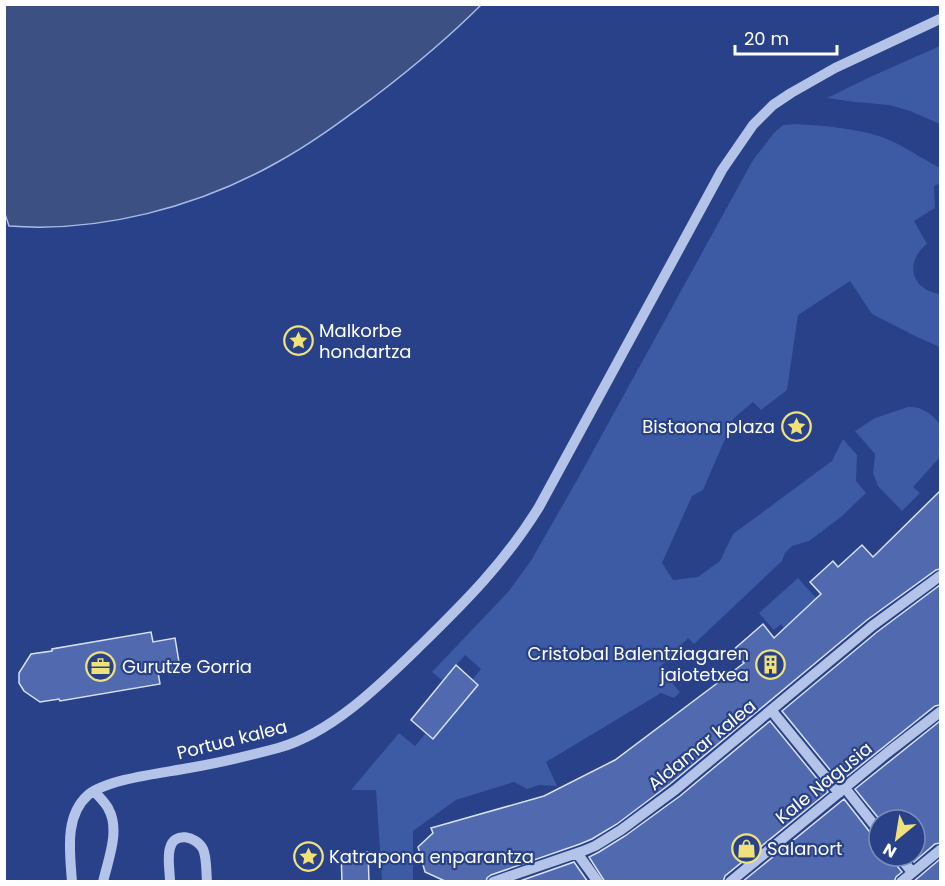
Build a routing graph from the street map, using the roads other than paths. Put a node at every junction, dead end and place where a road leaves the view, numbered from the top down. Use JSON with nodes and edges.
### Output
{"nodes":[{"id":1,"x":940,"y":19,"type":"edge"},
{"id":2,"x":940,"y":576,"type":"edge"},
{"id":3,"x":771,"y":710,"type":"junction"},
{"id":4,"x":940,"y":712,"type":"edge"},
{"id":5,"x":842,"y":790,"type":"junction"},
{"id":6,"x":94,"y":791,"type":"junction"},
{"id":7,"x":867,"y":818,"type":"edge"},
{"id":8,"x":940,"y":850,"type":"edge"},
{"id":9,"x":577,"y":853,"type":"junction"},
{"id":10,"x":907,"y":878,"type":"edge"},
{"id":11,"x":72,"y":882,"type":"edge"},
{"id":12,"x":103,"y":882,"type":"edge"},
{"id":13,"x":170,"y":882,"type":"edge"},
{"id":14,"x":207,"y":882,"type":"edge"},
{"id":15,"x":493,"y":882,"type":"edge"},
{"id":16,"x":598,"y":882,"type":"edge"},
{"id":17,"x":730,"y":882,"type":"edge"}],
"edges":[{"from":1,"to":6,"type":"street","name":"Portua kalea"},
{"from":2,"to":3,"type":"street","name":"Aldamar kalea"},
{"from":3,"to":5,"type":"street"},
{"from":3,"to":9,"type":"street","name":"Aldamar kalea"},
{"from":4,"to":5,"type":"street","name":"Kale Nagusia"},
{"from":5,"to":7,"type":"street"},
{"from":5,"to":17,"type":"street","name":"Kale Nagusia"},
{"from":6,"to":11,"type":"street"},
{"from":6,"to":12,"type":"street"},
{"from":8,"to":10,"type":"street"},
{"from":9,"to":15,"type":"street","name":"Aldamar kalea"},
{"from":9,"to":16,"type":"street"},
{"from":13,"to":14,"type":"street"}]}
